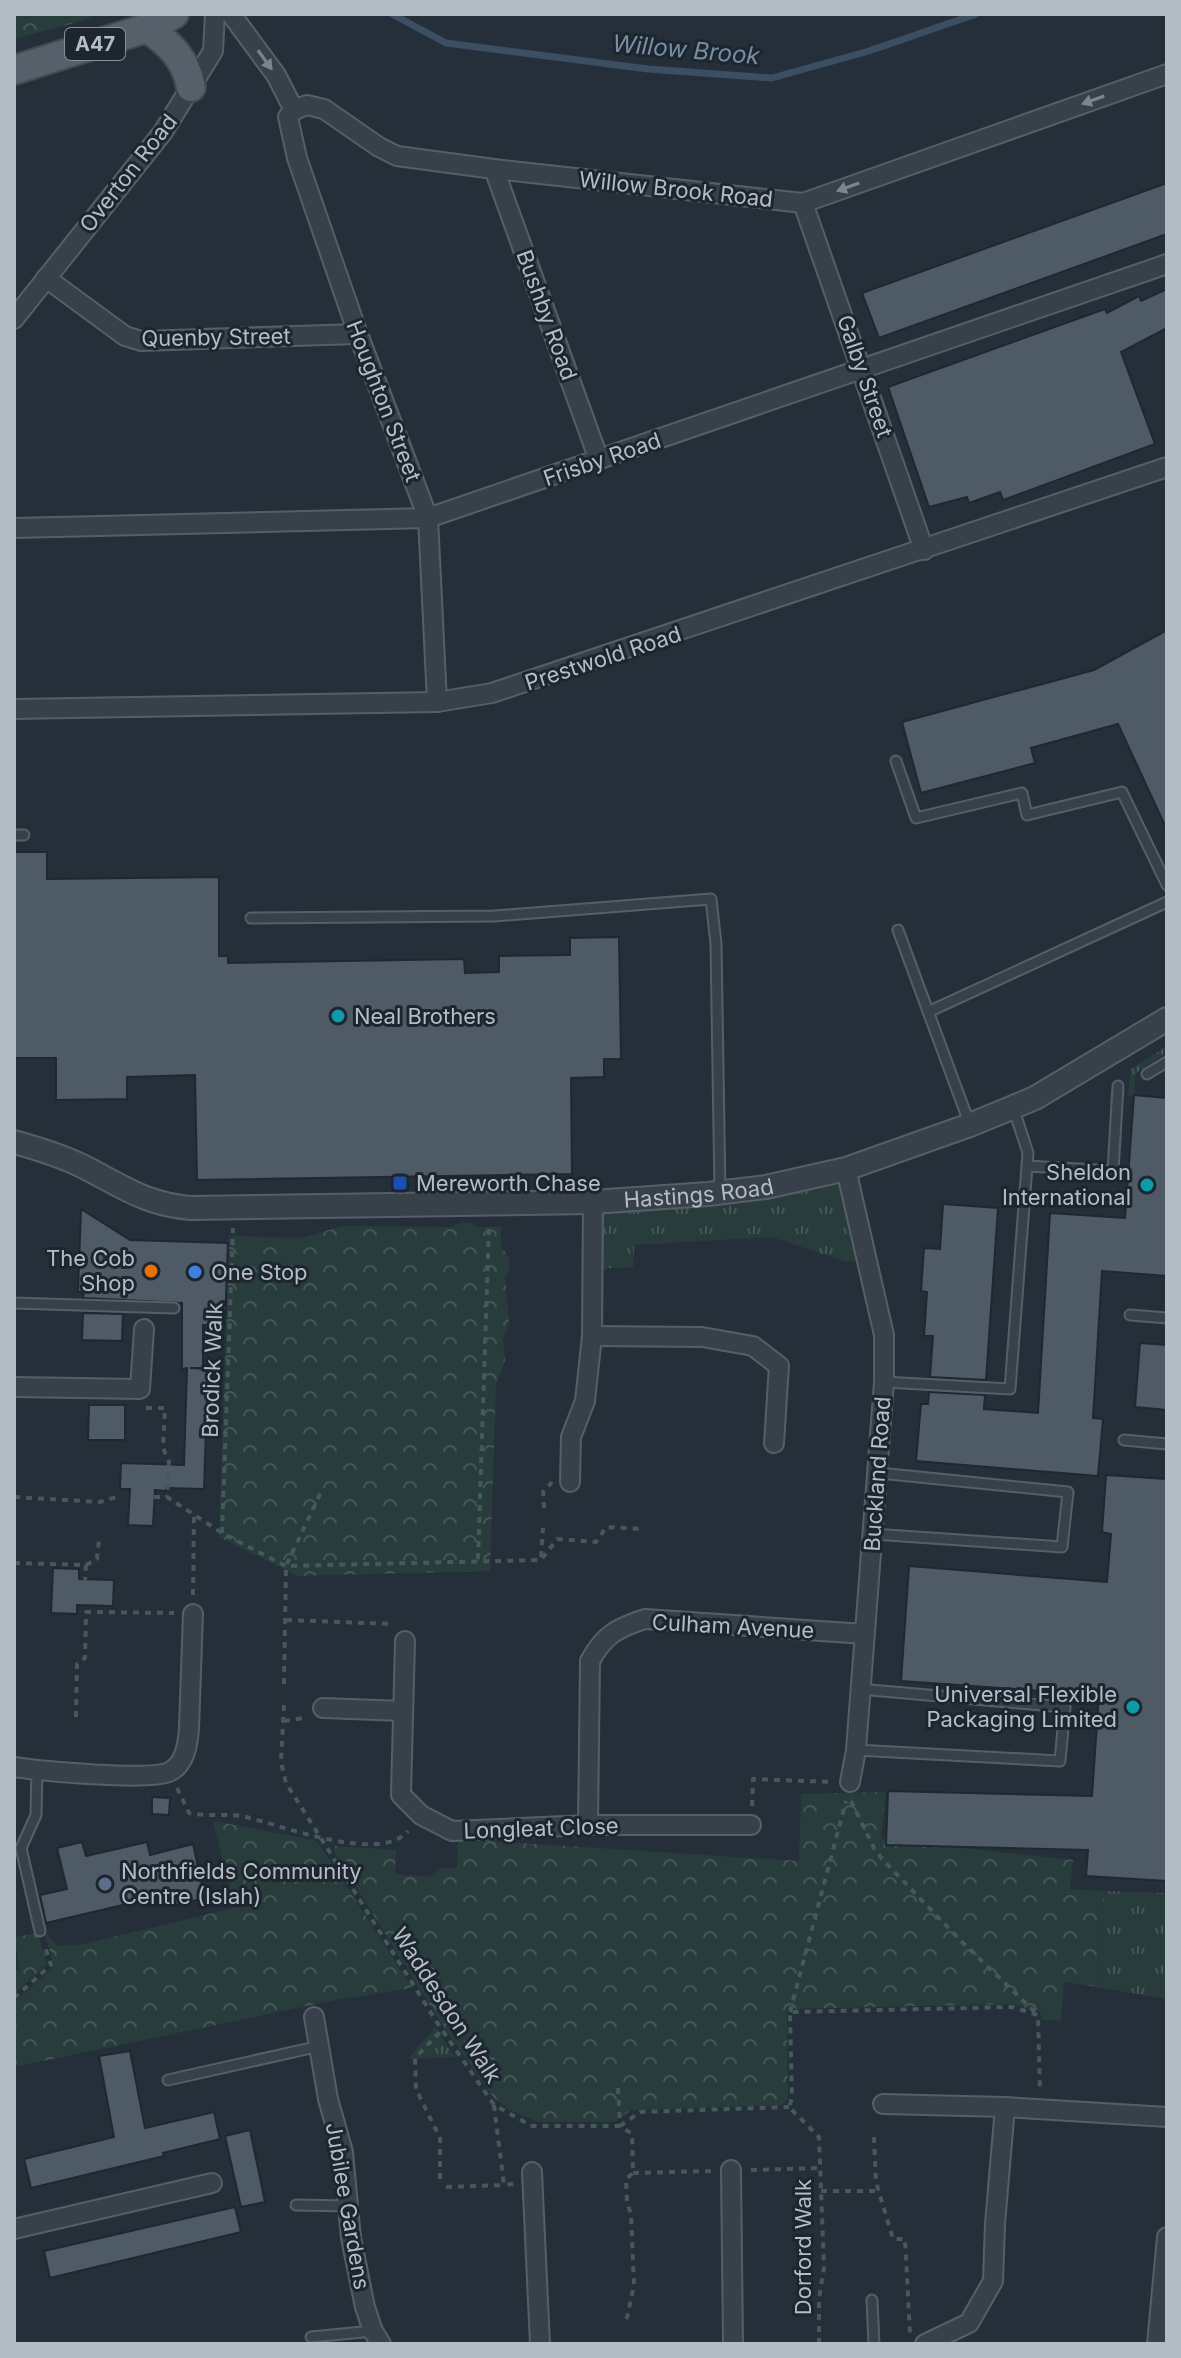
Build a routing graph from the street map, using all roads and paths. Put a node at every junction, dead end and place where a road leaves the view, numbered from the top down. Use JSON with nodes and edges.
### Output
{"nodes":[{"id":1,"x":174,"y":14,"type":"edge"},
{"id":2,"x":215,"y":14,"type":"edge"},
{"id":3,"x":231,"y":14,"type":"edge"},
{"id":4,"x":147,"y":28,"type":"junction"},
{"id":5,"x":14,"y":70,"type":"edge"},
{"id":6,"x":1167,"y":74,"type":"edge"},
{"id":7,"x":191,"y":87,"type":"junction"},
{"id":8,"x":294,"y":110,"type":"junction"},
{"id":9,"x":494,"y":169,"type":"junction"},
{"id":10,"x":803,"y":203,"type":"junction"},
{"id":11,"x":1167,"y":264,"type":"edge"},
{"id":12,"x":46,"y":278,"type":"junction"},
{"id":13,"x":14,"y":319,"type":"edge"},
{"id":14,"x":358,"y":334,"type":"junction"},
{"id":15,"x":863,"y":370,"type":"junction"},
{"id":16,"x":599,"y":460,"type":"junction"},
{"id":17,"x":1167,"y":467,"type":"edge"},
{"id":18,"x":428,"y":518,"type":"junction"},
{"id":19,"x":14,"y":528,"type":"edge"},
{"id":20,"x":924,"y":550,"type":"junction"},
{"id":21,"x":437,"y":702,"type":"junction"},
{"id":22,"x":14,"y":709,"type":"edge"},
{"id":23,"x":896,"y":761,"type":"dead end"},
{"id":24,"x":1167,"y":885,"type":"edge"},
{"id":25,"x":1167,"y":902,"type":"edge"},
{"id":26,"x":251,"y":918,"type":"dead end"},
{"id":27,"x":898,"y":930,"type":"dead end"},
{"id":28,"x":928,"y":1012,"type":"junction"},
{"id":29,"x":1167,"y":1019,"type":"edge"},
{"id":30,"x":1167,"y":1062,"type":"edge"},
{"id":31,"x":1147,"y":1074,"type":"dead end"},
{"id":32,"x":1118,"y":1086,"type":"dead end"},
{"id":33,"x":1013,"y":1107,"type":"junction"},
{"id":34,"x":970,"y":1125,"type":"junction"},
{"id":35,"x":14,"y":1143,"type":"edge"},
{"id":36,"x":1027,"y":1166,"type":"junction"},
{"id":37,"x":846,"y":1169,"type":"junction"},
{"id":38,"x":720,"y":1193,"type":"junction"},
{"id":39,"x":593,"y":1202,"type":"junction"},
{"id":40,"x":490,"y":1205,"type":"junction"},
{"id":41,"x":234,"y":1208,"type":"junction"},
{"id":42,"x":14,"y":1303,"type":"edge"},
{"id":43,"x":174,"y":1308,"type":"dead end"},
{"id":44,"x":1130,"y":1315,"type":"dead end"},
{"id":45,"x":1167,"y":1318,"type":"edge"},
{"id":46,"x":144,"y":1329,"type":"dead end"},
{"id":47,"x":592,"y":1336,"type":"junction"},
{"id":48,"x":884,"y":1382,"type":"junction"},
{"id":49,"x":14,"y":1387,"type":"edge"},
{"id":50,"x":140,"y":1389,"type":"junction"},
{"id":51,"x":1124,"y":1440,"type":"dead end"},
{"id":52,"x":774,"y":1443,"type":"dead end"},
{"id":53,"x":1167,"y":1444,"type":"edge"},
{"id":54,"x":879,"y":1473,"type":"junction"},
{"id":55,"x":570,"y":1482,"type":"dead end"},
{"id":56,"x":322,"y":1490,"type":"dead end"},
{"id":57,"x":120,"y":1496,"type":"dead end"},
{"id":58,"x":14,"y":1497,"type":"edge"},
{"id":59,"x":154,"y":1497,"type":"dead end"},
{"id":60,"x":167,"y":1497,"type":"junction"},
{"id":61,"x":195,"y":1515,"type":"junction"},
{"id":62,"x":543,"y":1528,"type":"dead end"},
{"id":63,"x":644,"y":1529,"type":"dead end"},
{"id":64,"x":222,"y":1533,"type":"junction"},
{"id":65,"x":873,"y":1534,"type":"junction"},
{"id":66,"x":99,"y":1540,"type":"dead end"},
{"id":67,"x":478,"y":1559,"type":"junction"},
{"id":68,"x":541,"y":1560,"type":"junction"},
{"id":69,"x":14,"y":1563,"type":"edge"},
{"id":70,"x":86,"y":1565,"type":"junction"},
{"id":71,"x":286,"y":1566,"type":"junction"},
{"id":72,"x":85,"y":1580,"type":"dead end"},
{"id":73,"x":193,"y":1614,"type":"junction"},
{"id":74,"x":285,"y":1620,"type":"junction"},
{"id":75,"x":865,"y":1634,"type":"junction"},
{"id":76,"x":405,"y":1641,"type":"joint"},
{"id":77,"x":284,"y":1684,"type":"dead end"},
{"id":78,"x":859,"y":1689,"type":"junction"},
{"id":79,"x":284,"y":1705,"type":"dead end"},
{"id":80,"x":323,"y":1708,"type":"dead end"},
{"id":81,"x":403,"y":1711,"type":"junction"},
{"id":82,"x":76,"y":1717,"type":"dead end"},
{"id":83,"x":304,"y":1718,"type":"dead end"},
{"id":84,"x":284,"y":1721,"type":"junction"},
{"id":85,"x":856,"y":1750,"type":"junction"},
{"id":86,"x":14,"y":1767,"type":"edge"},
{"id":87,"x":37,"y":1771,"type":"junction"},
{"id":88,"x":169,"y":1772,"type":"junction"},
{"id":89,"x":850,"y":1782,"type":"joint"},
{"id":90,"x":421,"y":1815,"type":"junction"},
{"id":91,"x":588,"y":1825,"type":"junction"},
{"id":92,"x":751,"y":1825,"type":"joint"},
{"id":93,"x":321,"y":1840,"type":"junction"},
{"id":94,"x":40,"y":1931,"type":"joint"},
{"id":95,"x":14,"y":1998,"type":"edge"},
{"id":96,"x":790,"y":2012,"type":"junction"},
{"id":97,"x":1038,"y":2015,"type":"junction"},
{"id":98,"x":314,"y":2017,"type":"dead end"},
{"id":99,"x":442,"y":2030,"type":"junction"},
{"id":100,"x":320,"y":2046,"type":"junction"},
{"id":101,"x":168,"y":2080,"type":"dead end"},
{"id":102,"x":618,"y":2088,"type":"dead end"},
{"id":103,"x":883,"y":2104,"type":"dead end"},
{"id":104,"x":494,"y":2105,"type":"junction"},
{"id":105,"x":789,"y":2107,"type":"junction"},
{"id":106,"x":1005,"y":2107,"type":"junction"},
{"id":107,"x":1040,"y":2109,"type":"junction"},
{"id":108,"x":1167,"y":2117,"type":"edge"},
{"id":109,"x":620,"y":2126,"type":"junction"},
{"id":110,"x":874,"y":2137,"type":"dead end"},
{"id":111,"x":820,"y":2168,"type":"junction"},
{"id":112,"x":731,"y":2170,"type":"junction"},
{"id":113,"x":633,"y":2173,"type":"junction"},
{"id":114,"x":532,"y":2178,"type":"joint"},
{"id":115,"x":440,"y":2179,"type":"dead end"},
{"id":116,"x":212,"y":2183,"type":"dead end"},
{"id":117,"x":504,"y":2185,"type":"junction"},
{"id":118,"x":446,"y":2187,"type":"dead end"},
{"id":119,"x":821,"y":2191,"type":"junction"},
{"id":120,"x":879,"y":2191,"type":"junction"},
{"id":121,"x":296,"y":2205,"type":"dead end"},
{"id":122,"x":348,"y":2206,"type":"junction"},
{"id":123,"x":14,"y":2229,"type":"edge"},
{"id":124,"x":1167,"y":2237,"type":"edge"},
{"id":125,"x":872,"y":2300,"type":"dead end"},
{"id":126,"x":626,"y":2322,"type":"dead end"},
{"id":127,"x":311,"y":2337,"type":"dead end"},
{"id":128,"x":377,"y":2338,"type":"edge"},
{"id":129,"x":540,"y":2344,"type":"edge"},
{"id":130,"x":733,"y":2344,"type":"edge"},
{"id":131,"x":819,"y":2344,"type":"edge"},
{"id":132,"x":874,"y":2344,"type":"edge"},
{"id":133,"x":910,"y":2344,"type":"edge"},
{"id":134,"x":925,"y":2344,"type":"edge"},
{"id":135,"x":1157,"y":2344,"type":"edge"}],
"edges":[{"from":1,"to":4,"type":"main road","number":"A47"},
{"from":2,"to":7,"type":"street","name":"Overton Road"},
{"from":3,"to":8,"type":"street","one_way":true},
{"from":4,"to":5,"type":"main road","number":"A47"},
{"from":4,"to":7,"type":"main road"},
{"from":6,"to":10,"type":"street","name":"Willow Brook Road","one_way":true},
{"from":7,"to":12,"type":"street","name":"Overton Road"},
{"from":8,"to":9,"type":"street","name":"Willow Brook Road"},
{"from":8,"to":14,"type":"street","name":"Houghton Street"},
{"from":9,"to":10,"type":"street","name":"Willow Brook Road"},
{"from":9,"to":16,"type":"street","name":"Bushby Road"},
{"from":10,"to":15,"type":"street","name":"Galby Street"},
{"from":11,"to":15,"type":"street","name":"Frisby Road"},
{"from":12,"to":13,"type":"street","name":"Overton Road"},
{"from":12,"to":14,"type":"street","name":"Quenby Street"},
{"from":14,"to":18,"type":"street","name":"Houghton Street"},
{"from":15,"to":16,"type":"street","name":"Frisby Road"},
{"from":15,"to":20,"type":"street","name":"Galby Street"},
{"from":16,"to":18,"type":"street","name":"Frisby Road"},
{"from":17,"to":20,"type":"street","name":"Prestwold Road"},
{"from":18,"to":19,"type":"street","name":"Frisby Road"},
{"from":18,"to":21,"type":"street","name":"Houghton Street"},
{"from":20,"to":21,"type":"street","name":"Prestwold Road"},
{"from":21,"to":22,"type":"street","name":"Prestwold Road"},
{"from":23,"to":24,"type":"lane"},
{"from":25,"to":28,"type":"lane"},
{"from":26,"to":38,"type":"lane"},
{"from":27,"to":28,"type":"lane"},
{"from":28,"to":34,"type":"lane"},
{"from":29,"to":33,"type":"street","name":"Hastings Road"},
{"from":30,"to":31,"type":"lane"},
{"from":32,"to":36,"type":"lane"},
{"from":33,"to":34,"type":"street","name":"Hastings Road"},
{"from":33,"to":36,"type":"lane"},
{"from":34,"to":37,"type":"street","name":"Hastings Road"},
{"from":35,"to":41,"type":"street","name":"Hastings Road"},
{"from":36,"to":48,"type":"lane"},
{"from":37,"to":38,"type":"street","name":"Hastings Road"},
{"from":37,"to":48,"type":"street","name":"Buckland Road"},
{"from":38,"to":39,"type":"street","name":"Hastings Road"},
{"from":39,"to":40,"type":"street","name":"Hastings Road"},
{"from":39,"to":47,"type":"street"},
{"from":40,"to":41,"type":"street","name":"Hastings Road"},
{"from":40,"to":67,"type":"path"},
{"from":41,"to":64,"type":"path","name":"Brodick Walk"},
{"from":42,"to":43,"type":"lane"},
{"from":44,"to":45,"type":"lane"},
{"from":46,"to":50,"type":"street"},
{"from":47,"to":52,"type":"street"},
{"from":47,"to":55,"type":"street"},
{"from":48,"to":54,"type":"street","name":"Buckland Road"},
{"from":49,"to":50,"type":"street"},
{"from":50,"to":60,"type":"path"},
{"from":51,"to":53,"type":"lane"},
{"from":54,"to":65,"type":"street","name":"Buckland Road"},
{"from":54,"to":65,"type":"lane"},
{"from":56,"to":71,"type":"path"},
{"from":57,"to":58,"type":"path"},
{"from":59,"to":60,"type":"path"},
{"from":60,"to":61,"type":"path"},
{"from":61,"to":64,"type":"path"},
{"from":61,"to":73,"type":"path"},
{"from":62,"to":68,"type":"path"},
{"from":63,"to":68,"type":"path"},
{"from":64,"to":71,"type":"path"},
{"from":65,"to":75,"type":"street","name":"Buckland Road"},
{"from":66,"to":70,"type":"path"},
{"from":67,"to":68,"type":"path"},
{"from":67,"to":71,"type":"path"},
{"from":69,"to":70,"type":"path"},
{"from":70,"to":72,"type":"path"},
{"from":71,"to":74,"type":"path"},
{"from":73,"to":82,"type":"path"},
{"from":73,"to":88,"type":"street"},
{"from":74,"to":76,"type":"path"},
{"from":74,"to":77,"type":"path"},
{"from":75,"to":78,"type":"street","name":"Buckland Road"},
{"from":75,"to":91,"type":"street","name":"Culham Avenue"},
{"from":76,"to":81,"type":"street"},
{"from":78,"to":85,"type":"street","name":"Buckland Road"},
{"from":78,"to":85,"type":"lane"},
{"from":79,"to":84,"type":"path","name":"Waddesdon Walk"},
{"from":80,"to":81,"type":"street"},
{"from":81,"to":90,"type":"street"},
{"from":83,"to":84,"type":"path"},
{"from":84,"to":93,"type":"path","name":"Waddesdon Walk"},
{"from":85,"to":89,"type":"street","name":"Buckland Road"},
{"from":86,"to":87,"type":"street"},
{"from":87,"to":88,"type":"street"},
{"from":87,"to":94,"type":"lane"},
{"from":88,"to":93,"type":"path"},
{"from":89,"to":92,"type":"path"},
{"from":90,"to":91,"type":"street","name":"Longleat Close"},
{"from":90,"to":93,"type":"path"},
{"from":91,"to":92,"type":"street","name":"Longleat Close"},
{"from":93,"to":99,"type":"path","name":"Waddesdon Walk"},
{"from":94,"to":95,"type":"path"},
{"from":96,"to":97,"type":"path"},
{"from":96,"to":97,"type":"path"},
{"from":96,"to":105,"type":"path"},
{"from":97,"to":107,"type":"path"},
{"from":98,"to":100,"type":"street","name":"Jubilee Gardens"},
{"from":99,"to":104,"type":"path","name":"Waddesdon Walk"},
{"from":99,"to":115,"type":"path"},
{"from":100,"to":101,"type":"lane"},
{"from":100,"to":122,"type":"street","name":"Jubilee Gardens"},
{"from":102,"to":109,"type":"path"},
{"from":103,"to":106,"type":"street"},
{"from":104,"to":109,"type":"path","name":"Waddesdon Walk"},
{"from":104,"to":117,"type":"path"},
{"from":105,"to":109,"type":"path"},
{"from":105,"to":111,"type":"path","name":"Dorford Walk"},
{"from":106,"to":107,"type":"street"},
{"from":106,"to":134,"type":"street"},
{"from":107,"to":108,"type":"street"},
{"from":109,"to":113,"type":"path"},
{"from":110,"to":120,"type":"path"},
{"from":111,"to":112,"type":"path"},
{"from":111,"to":119,"type":"path","name":"Dorford Walk"},
{"from":112,"to":113,"type":"path"},
{"from":112,"to":130,"type":"street"},
{"from":113,"to":126,"type":"path"},
{"from":114,"to":117,"type":"path"},
{"from":114,"to":129,"type":"street"},
{"from":116,"to":123,"type":"street"},
{"from":117,"to":118,"type":"path"},
{"from":119,"to":120,"type":"path"},
{"from":119,"to":131,"type":"path","name":"Dorford Walk"},
{"from":120,"to":133,"type":"path"},
{"from":121,"to":122,"type":"lane"},
{"from":122,"to":128,"type":"street","name":"Jubilee Gardens"},
{"from":124,"to":135,"type":"street"},
{"from":125,"to":132,"type":"lane"},
{"from":127,"to":128,"type":"lane"}]}
